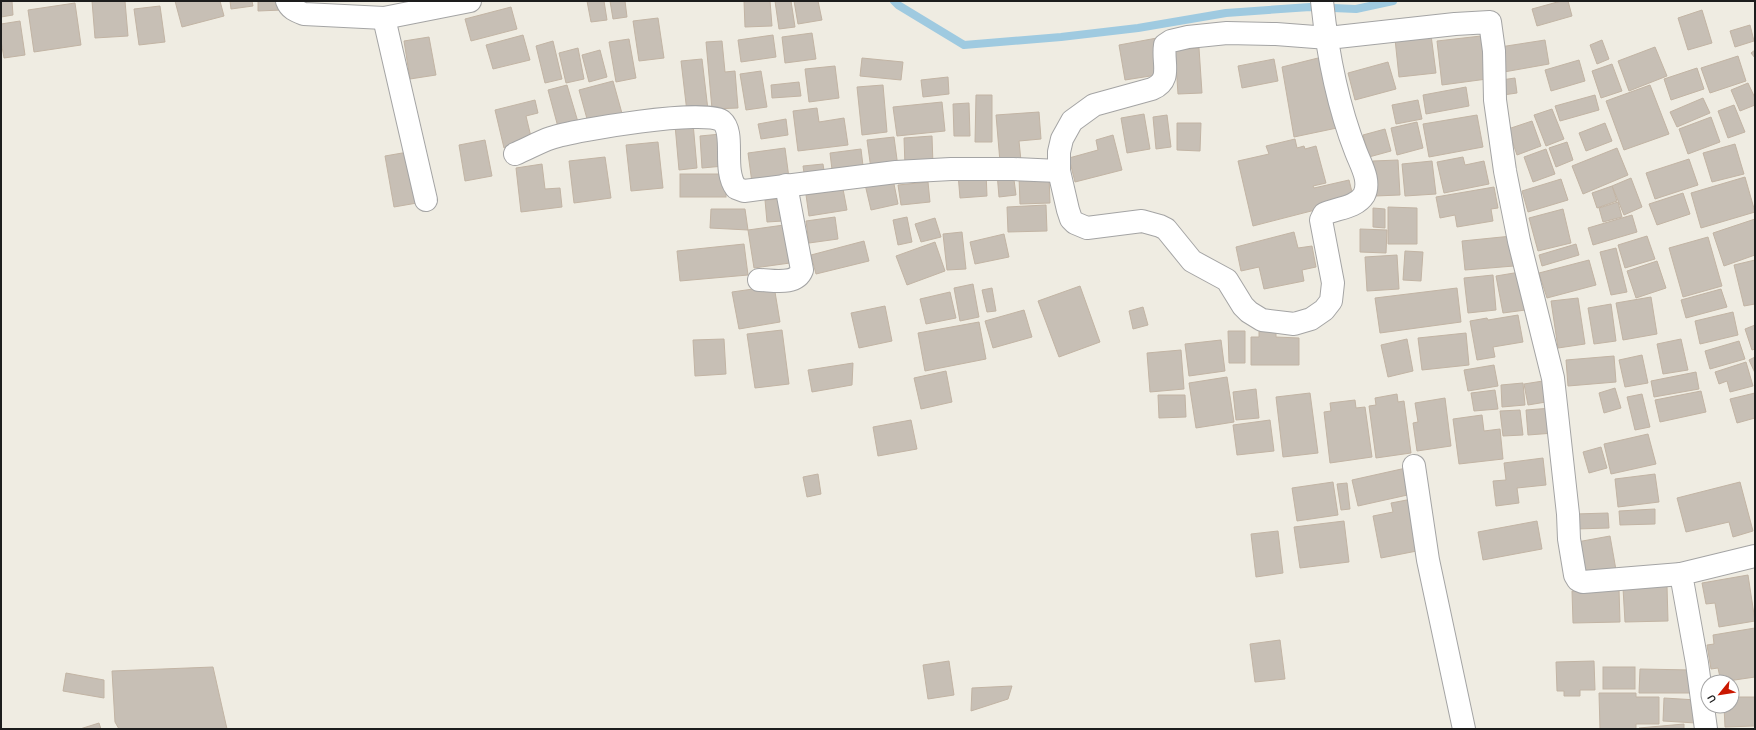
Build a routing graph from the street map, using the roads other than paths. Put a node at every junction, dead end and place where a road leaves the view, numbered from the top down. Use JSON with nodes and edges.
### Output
{"nodes":[{"id":1,"x":287,"y":1,"type":"edge"},
{"id":2,"x":470,"y":1,"type":"edge"},
{"id":3,"x":1322,"y":1,"type":"edge"},
{"id":4,"x":384,"y":18,"type":"junction"},
{"id":5,"x":1326,"y":30,"type":"junction"},
{"id":6,"x":515,"y":154,"type":"dead end"},
{"id":7,"x":1059,"y":171,"type":"junction"},
{"id":8,"x":786,"y":185,"type":"junction"},
{"id":9,"x":426,"y":200,"type":"dead end"},
{"id":10,"x":759,"y":280,"type":"dead end"},
{"id":11,"x":1414,"y":466,"type":"dead end"},
{"id":12,"x":1755,"y":556,"type":"edge"},
{"id":13,"x":1681,"y":574,"type":"junction"},
{"id":14,"x":1464,"y":729,"type":"edge"},
{"id":15,"x":1706,"y":729,"type":"edge"}],
"edges":[{"from":1,"to":4,"type":"street"},
{"from":2,"to":4,"type":"street"},
{"from":3,"to":5,"type":"street"},
{"from":4,"to":9,"type":"street"},
{"from":5,"to":7,"type":"street"},
{"from":5,"to":7,"type":"street"},
{"from":5,"to":13,"type":"street"},
{"from":6,"to":8,"type":"street"},
{"from":7,"to":8,"type":"street"},
{"from":8,"to":10,"type":"street"},
{"from":11,"to":14,"type":"street"},
{"from":12,"to":13,"type":"street"},
{"from":13,"to":15,"type":"street"}]}
